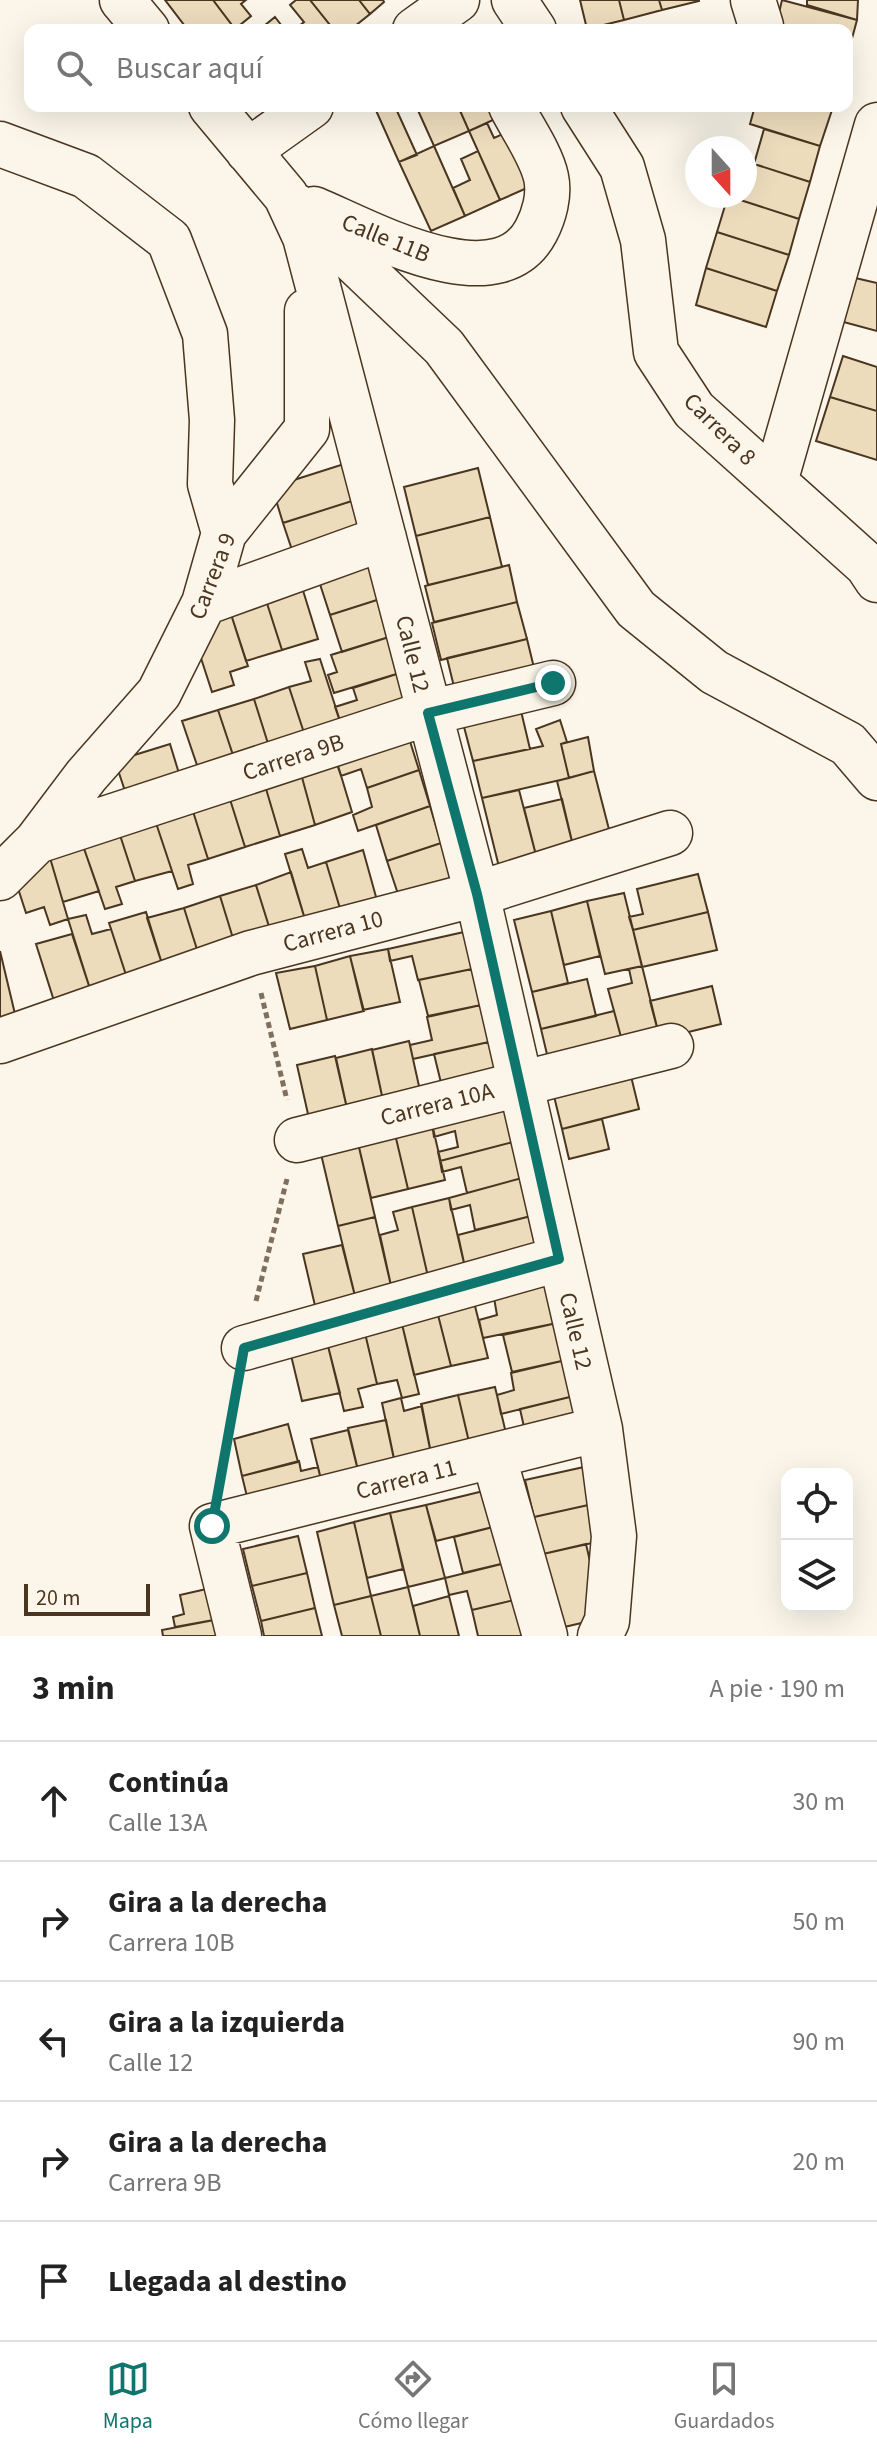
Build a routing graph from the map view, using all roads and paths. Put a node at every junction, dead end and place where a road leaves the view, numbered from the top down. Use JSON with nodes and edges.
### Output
{"nodes":[{"id":1,"x":122,"y":0,"type":"edge"},
{"id":2,"x":458,"y":0,"type":"edge"},
{"id":3,"x":514,"y":0,"type":"edge"},
{"id":4,"x":142,"y":24,"type":"edge"},
{"id":5,"x":424,"y":24,"type":"edge"},
{"id":6,"x":471,"y":24,"type":"edge"},
{"id":7,"x":530,"y":24,"type":"edge"},
{"id":8,"x":216,"y":112,"type":"edge"},
{"id":9,"x":303,"y":112,"type":"edge"},
{"id":10,"x":514,"y":112,"type":"edge"},
{"id":11,"x":587,"y":112,"type":"edge"},
{"id":12,"x":877,"y":125,"type":"edge"},
{"id":13,"x":0,"y":144,"type":"edge"},
{"id":14,"x":248,"y":151,"type":"junction"},
{"id":15,"x":286,"y":196,"type":"junction"},
{"id":16,"x":305,"y":237,"type":"junction"},
{"id":17,"x":775,"y":482,"type":"junction"},
{"id":18,"x":224,"y":533,"type":"junction"},
{"id":19,"x":384,"y":538,"type":"junction"},
{"id":20,"x":877,"y":580,"type":"edge"},
{"id":21,"x":204,"y":603,"type":"junction"},
{"id":22,"x":553,"y":683,"type":"dead end"},
{"id":23,"x":428,"y":713,"type":"junction"},
{"id":24,"x":877,"y":778,"type":"edge"},
{"id":25,"x":670,"y":833,"type":"dead end"},
{"id":26,"x":37,"y":841,"type":"junction"},
{"id":27,"x":0,"y":878,"type":"edge"},
{"id":28,"x":477,"y":894,"type":"junction"},
{"id":29,"x":0,"y":1041,"type":"edge"},
{"id":30,"x":671,"y":1046,"type":"dead end"},
{"id":31,"x":521,"y":1083,"type":"junction"},
{"id":32,"x":297,"y":1140,"type":"dead end"},
{"id":33,"x":559,"y":1259,"type":"junction"},
{"id":34,"x":244,"y":1348,"type":"joint"},
{"id":35,"x":600,"y":1429,"type":"junction"},
{"id":36,"x":494,"y":1458,"type":"junction"},
{"id":37,"x":212,"y":1526,"type":"junction"},
{"id":38,"x":604,"y":1628,"type":"edge"},
{"id":39,"x":239,"y":1636,"type":"edge"},
{"id":40,"x":545,"y":1636,"type":"edge"},
{"id":41,"x":559,"y":1636,"type":"edge"}],
"edges":[{"from":1,"to":4,"type":"street"},
{"from":2,"to":5,"type":"street"},
{"from":2,"to":6,"type":"street"},
{"from":3,"to":7,"type":"street"},
{"from":8,"to":14,"type":"street"},
{"from":9,"to":14,"type":"street"},
{"from":10,"to":15,"type":"street","name":"Calle 11B"},
{"from":11,"to":17,"type":"street","name":"Carrera 8"},
{"from":12,"to":17,"type":"street"},
{"from":13,"to":18,"type":"street"},
{"from":14,"to":15,"type":"street"},
{"from":15,"to":16,"type":"street"},
{"from":15,"to":24,"type":"street"},
{"from":16,"to":18,"type":"street","name":"Carrera 9"},
{"from":16,"to":19,"type":"street","name":"Calle 12"},
{"from":17,"to":20,"type":"street","name":"Carrera 8"},
{"from":18,"to":21,"type":"street","name":"Carrera 9"},
{"from":19,"to":21,"type":"street"},
{"from":19,"to":23,"type":"street","name":"Calle 12"},
{"from":21,"to":26,"type":"street","name":"Carrera 9"},
{"from":22,"to":23,"type":"street","name":"Carrera 9B"},
{"from":23,"to":26,"type":"street","name":"Carrera 9B"},
{"from":23,"to":28,"type":"street","name":"Calle 12"},
{"from":25,"to":28,"type":"street","name":"Carrera 10"},
{"from":26,"to":27,"type":"street","name":"Carrera 9"},
{"from":28,"to":29,"type":"street","name":"Carrera 10"},
{"from":28,"to":31,"type":"street","name":"Calle 12"},
{"from":30,"to":31,"type":"street","name":"Carrera 10A"},
{"from":31,"to":32,"type":"street","name":"Carrera 10A"},
{"from":31,"to":33,"type":"street","name":"Calle 12"},
{"from":33,"to":34,"type":"street"},
{"from":33,"to":35,"type":"street","name":"Calle 12"},
{"from":34,"to":37,"type":"path"},
{"from":35,"to":36,"type":"street","name":"Carrera 11"},
{"from":35,"to":38,"type":"street","name":"Calle 12"},
{"from":36,"to":37,"type":"street","name":"Carrera 11"},
{"from":36,"to":40,"type":"street"},
{"from":37,"to":39,"type":"street"},
{"from":38,"to":41,"type":"street"}]}
